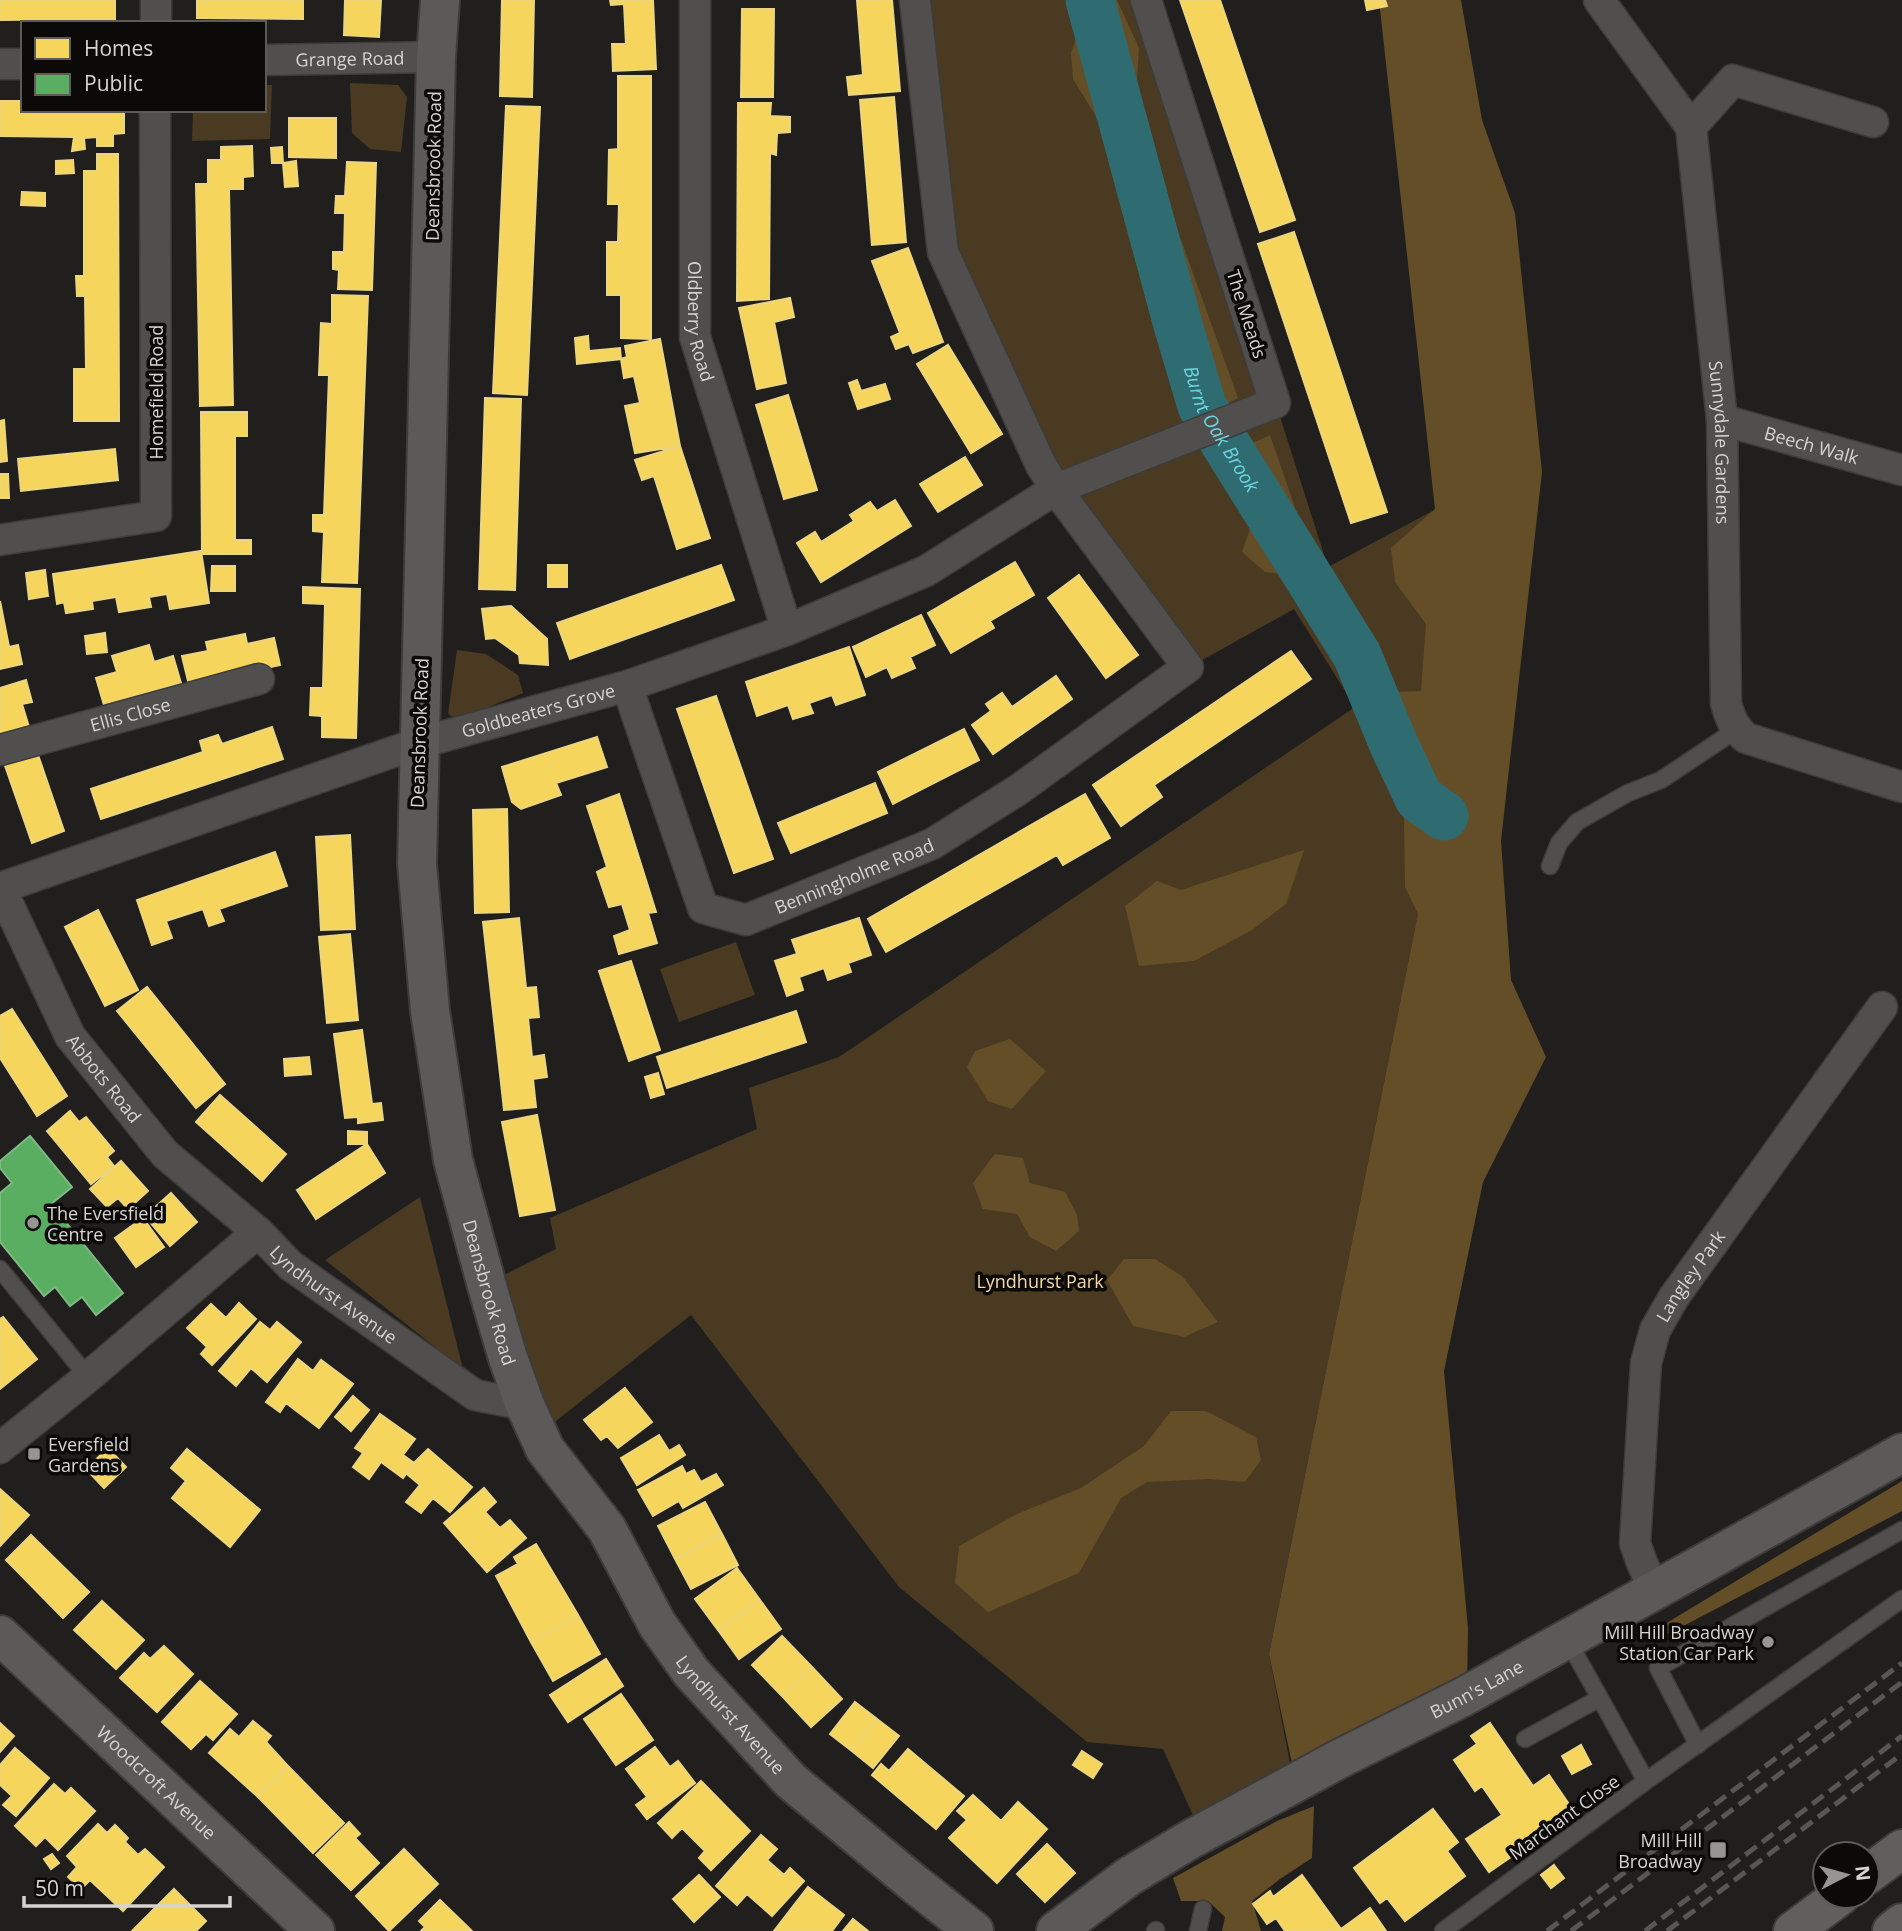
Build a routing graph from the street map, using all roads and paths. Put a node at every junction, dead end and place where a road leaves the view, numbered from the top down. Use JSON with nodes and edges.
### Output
{"nodes":[{"id":1,"x":156,"y":0,"type":"edge"},
{"id":2,"x":440,"y":0,"type":"edge"},
{"id":3,"x":695,"y":0,"type":"edge"},
{"id":4,"x":915,"y":0,"type":"edge"},
{"id":5,"x":1146,"y":0,"type":"edge"},
{"id":6,"x":1598,"y":0,"type":"edge"},
{"id":7,"x":156,"y":21,"type":"edge"},
{"id":8,"x":436,"y":57,"type":"junction"},
{"id":9,"x":266,"y":60,"type":"edge"},
{"id":10,"x":0,"y":64,"type":"edge"},
{"id":11,"x":21,"y":64,"type":"edge"},
{"id":12,"x":155,"y":112,"type":"edge"},
{"id":13,"x":1873,"y":121,"type":"dead end"},
{"id":14,"x":1691,"y":127,"type":"junction"},
{"id":15,"x":1722,"y":420,"type":"junction"},
{"id":16,"x":1902,"y":470,"type":"edge"},
{"id":17,"x":1056,"y":489,"type":"junction"},
{"id":18,"x":0,"y":540,"type":"edge"},
{"id":19,"x":788,"y":630,"type":"junction"},
{"id":20,"x":259,"y":679,"type":"dead end"},
{"id":21,"x":627,"y":687,"type":"junction"},
{"id":22,"x":1748,"y":737,"type":"junction"},
{"id":23,"x":419,"y":743,"type":"junction"},
{"id":24,"x":0,"y":750,"type":"edge"},
{"id":25,"x":1902,"y":787,"type":"edge"},
{"id":26,"x":1550,"y":866,"type":"dead end"},
{"id":27,"x":0,"y":887,"type":"edge"},
{"id":28,"x":1882,"y":1007,"type":"dead end"},
{"id":29,"x":258,"y":1232,"type":"junction"},
{"id":30,"x":0,"y":1269,"type":"edge"},
{"id":31,"x":88,"y":1377,"type":"junction"},
{"id":32,"x":525,"y":1405,"type":"junction"},
{"id":33,"x":0,"y":1448,"type":"edge"},
{"id":34,"x":545,"y":1449,"type":"joint"},
{"id":35,"x":1902,"y":1453,"type":"edge"},
{"id":36,"x":1902,"y":1530,"type":"edge"},
{"id":37,"x":1655,"y":1591,"type":"junction"},
{"id":38,"x":1902,"y":1599,"type":"edge"},
{"id":39,"x":0,"y":1635,"type":"edge"},
{"id":40,"x":1567,"y":1639,"type":"junction"},
{"id":41,"x":1600,"y":1698,"type":"junction"},
{"id":42,"x":1525,"y":1739,"type":"dead end"},
{"id":43,"x":1698,"y":1745,"type":"junction"},
{"id":44,"x":1646,"y":1781,"type":"junction"},
{"id":45,"x":1902,"y":1849,"type":"edge"},
{"id":46,"x":1881,"y":1865,"type":"edge"},
{"id":47,"x":1203,"y":1909,"type":"dead end"},
{"id":48,"x":1821,"y":1910,"type":"edge"},
{"id":49,"x":1902,"y":1923,"type":"edge"},
{"id":50,"x":315,"y":1931,"type":"edge"},
{"id":51,"x":974,"y":1931,"type":"edge"},
{"id":52,"x":1056,"y":1931,"type":"edge"},
{"id":53,"x":1198,"y":1931,"type":"edge"},
{"id":54,"x":1443,"y":1931,"type":"edge"},
{"id":55,"x":1793,"y":1931,"type":"edge"},
{"id":56,"x":1892,"y":1931,"type":"edge"}],
"edges":[{"from":1,"to":7,"type":"street"},
{"from":2,"to":8,"type":"street","name":"Deansbrook Road"},
{"from":3,"to":19,"type":"street","name":"Oldberry Road"},
{"from":4,"to":17,"type":"street"},
{"from":5,"to":17,"type":"street","name":"The Meads"},
{"from":6,"to":14,"type":"street"},
{"from":8,"to":9,"type":"street","name":"Grange Road"},
{"from":8,"to":23,"type":"street","name":"Deansbrook Road"},
{"from":10,"to":11,"type":"street"},
{"from":12,"to":18,"type":"street","name":"Homefield Road"},
{"from":13,"to":14,"type":"street"},
{"from":14,"to":15,"type":"street","name":"Sunnydale Gardens"},
{"from":15,"to":16,"type":"street","name":"Beech Walk"},
{"from":15,"to":22,"type":"street","name":"Sunnydale Gardens"},
{"from":17,"to":19,"type":"street","name":"Goldbeaters Grove"},
{"from":17,"to":21,"type":"street","name":"Benningholme Road"},
{"from":19,"to":21,"type":"street","name":"Goldbeaters Grove"},
{"from":20,"to":24,"type":"street","name":"Ellis Close"},
{"from":21,"to":23,"type":"street","name":"Goldbeaters Grove"},
{"from":22,"to":25,"type":"street"},
{"from":22,"to":26,"type":"lane"},
{"from":23,"to":27,"type":"street","name":"Goldbeaters Grove"},
{"from":23,"to":32,"type":"street","name":"Deansbrook Road"},
{"from":27,"to":29,"type":"street","name":"Abbots Road"},
{"from":28,"to":37,"type":"street","name":"Langley Park"},
{"from":29,"to":31,"type":"street"},
{"from":29,"to":32,"type":"street","name":"Lyndhurst Avenue"},
{"from":30,"to":31,"type":"lane"},
{"from":31,"to":33,"type":"street"},
{"from":32,"to":34,"type":"street","name":"Deansbrook Road"},
{"from":34,"to":51,"type":"street","name":"Lyndhurst Avenue"},
{"from":35,"to":37,"type":"street","name":"Bunn's Lane"},
{"from":36,"to":43,"type":"lane"},
{"from":37,"to":40,"type":"street","name":"Bunn's Lane"},
{"from":38,"to":43,"type":"lane"},
{"from":39,"to":50,"type":"street","name":"Woodcroft Avenue"},
{"from":40,"to":41,"type":"lane","name":"Marchant Close"},
{"from":40,"to":52,"type":"street","name":"Bunn's Lane"},
{"from":41,"to":42,"type":"lane"},
{"from":41,"to":44,"type":"lane","name":"Marchant Close"},
{"from":43,"to":44,"type":"lane"},
{"from":44,"to":54,"type":"lane","name":"Marchant Close"},
{"from":45,"to":46,"type":"highway"},
{"from":47,"to":53,"type":"lane"},
{"from":48,"to":55,"type":"highway"},
{"from":49,"to":56,"type":"highway"}]}
